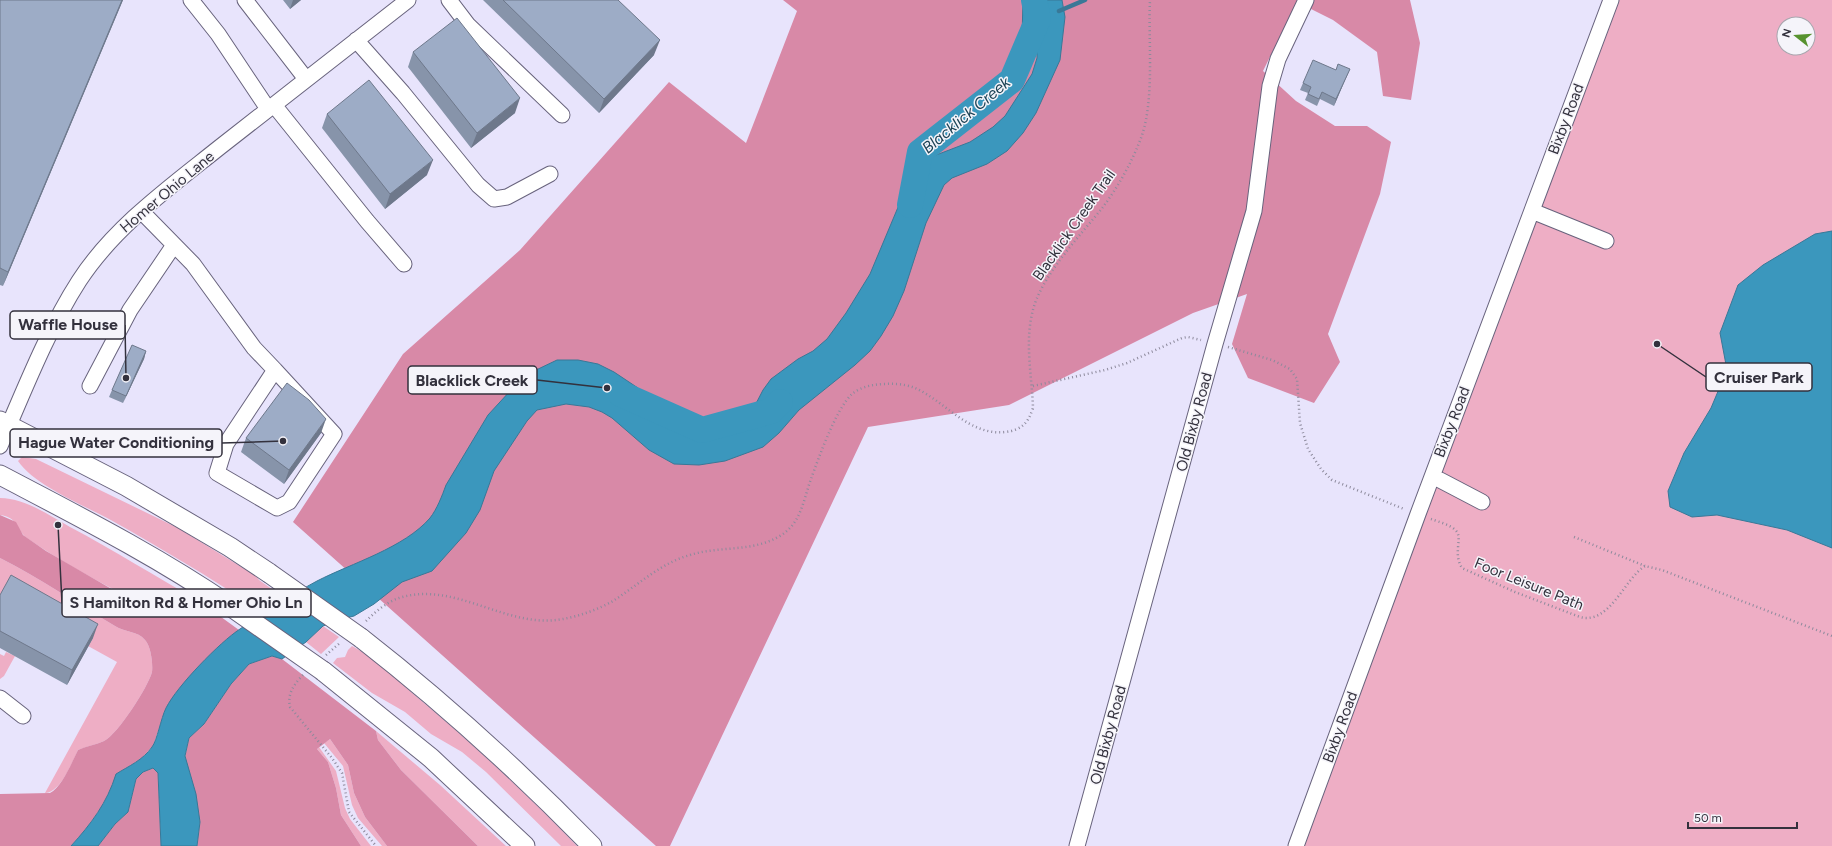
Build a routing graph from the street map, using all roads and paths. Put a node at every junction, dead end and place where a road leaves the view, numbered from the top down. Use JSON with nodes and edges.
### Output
{"nodes":[{"id":1,"x":191,"y":0,"type":"edge"},
{"id":2,"x":245,"y":0,"type":"edge"},
{"id":3,"x":408,"y":0,"type":"edge"},
{"id":4,"x":449,"y":0,"type":"edge"},
{"id":5,"x":1150,"y":0,"type":"edge"},
{"id":6,"x":1306,"y":0,"type":"edge"},
{"id":7,"x":1611,"y":0,"type":"edge"},
{"id":8,"x":356,"y":40,"type":"junction"},
{"id":9,"x":306,"y":79,"type":"junction"},
{"id":10,"x":271,"y":107,"type":"junction"},
{"id":11,"x":562,"y":115,"type":"dead end"},
{"id":12,"x":550,"y":174,"type":"dead end"},
{"id":13,"x":1532,"y":211,"type":"junction"},
{"id":14,"x":142,"y":212,"type":"junction"},
{"id":15,"x":1606,"y":241,"type":"dead end"},
{"id":16,"x":174,"y":245,"type":"junction"},
{"id":17,"x":404,"y":264,"type":"dead end"},
{"id":18,"x":1215,"y":344,"type":"junction"},
{"id":19,"x":275,"y":370,"type":"junction"},
{"id":20,"x":90,"y":386,"type":"dead end"},
{"id":21,"x":1033,"y":386,"type":"junction"},
{"id":22,"x":4,"y":423,"type":"edge"},
{"id":23,"x":0,"y":446,"type":"edge"},
{"id":24,"x":0,"y":475,"type":"edge"},
{"id":25,"x":1440,"y":480,"type":"dead end"},
{"id":26,"x":1482,"y":502,"type":"dead end"},
{"id":27,"x":1418,"y":514,"type":"junction"},
{"id":28,"x":1574,"y":537,"type":"dead end"},
{"id":29,"x":1645,"y":566,"type":"junction"},
{"id":30,"x":466,"y":600,"type":"dead end"},
{"id":31,"x":1832,"y":636,"type":"edge"},
{"id":32,"x":0,"y":698,"type":"edge"},
{"id":33,"x":23,"y":716,"type":"dead end"},
{"id":34,"x":525,"y":846,"type":"edge"},
{"id":35,"x":592,"y":846,"type":"edge"},
{"id":36,"x":1077,"y":846,"type":"edge"},
{"id":37,"x":1296,"y":846,"type":"edge"}],
"edges":[{"from":1,"to":10,"type":"street"},
{"from":2,"to":9,"type":"street"},
{"from":3,"to":8,"type":"street","name":"Homer Ohio Lane"},
{"from":4,"to":11,"type":"street"},
{"from":5,"to":21,"type":"path","name":"Blacklick Creek Trail"},
{"from":6,"to":18,"type":"street","name":"Old Bixby Road"},
{"from":7,"to":13,"type":"street","name":"Bixby Road"},
{"from":8,"to":9,"type":"street","name":"Homer Ohio Lane"},
{"from":8,"to":12,"type":"street"},
{"from":9,"to":10,"type":"street","name":"Homer Ohio Lane"},
{"from":10,"to":14,"type":"street","name":"Homer Ohio Lane"},
{"from":10,"to":17,"type":"street"},
{"from":13,"to":15,"type":"street"},
{"from":13,"to":27,"type":"street","name":"Bixby Road"},
{"from":14,"to":16,"type":"street"},
{"from":14,"to":22,"type":"street","name":"Homer Ohio Lane"},
{"from":16,"to":19,"type":"street"},
{"from":16,"to":20,"type":"street"},
{"from":18,"to":21,"type":"path","name":"Foor Leisure Path"},
{"from":18,"to":27,"type":"path","name":"Foor Leisure Path"},
{"from":18,"to":36,"type":"street","name":"Old Bixby Road"},
{"from":19,"to":19,"type":"street"},
{"from":21,"to":30,"type":"path","name":"Blacklick Creek Trail"},
{"from":22,"to":23,"type":"street","name":"Homer Ohio Lane"},
{"from":22,"to":35,"type":"main road","bridge":true},
{"from":24,"to":34,"type":"main road","bridge":true},
{"from":25,"to":26,"type":"street"},
{"from":27,"to":29,"type":"path","name":"Foor Leisure Path"},
{"from":27,"to":37,"type":"street","name":"Bixby Road"},
{"from":28,"to":29,"type":"path"},
{"from":29,"to":31,"type":"path"},
{"from":32,"to":33,"type":"street"}]}
